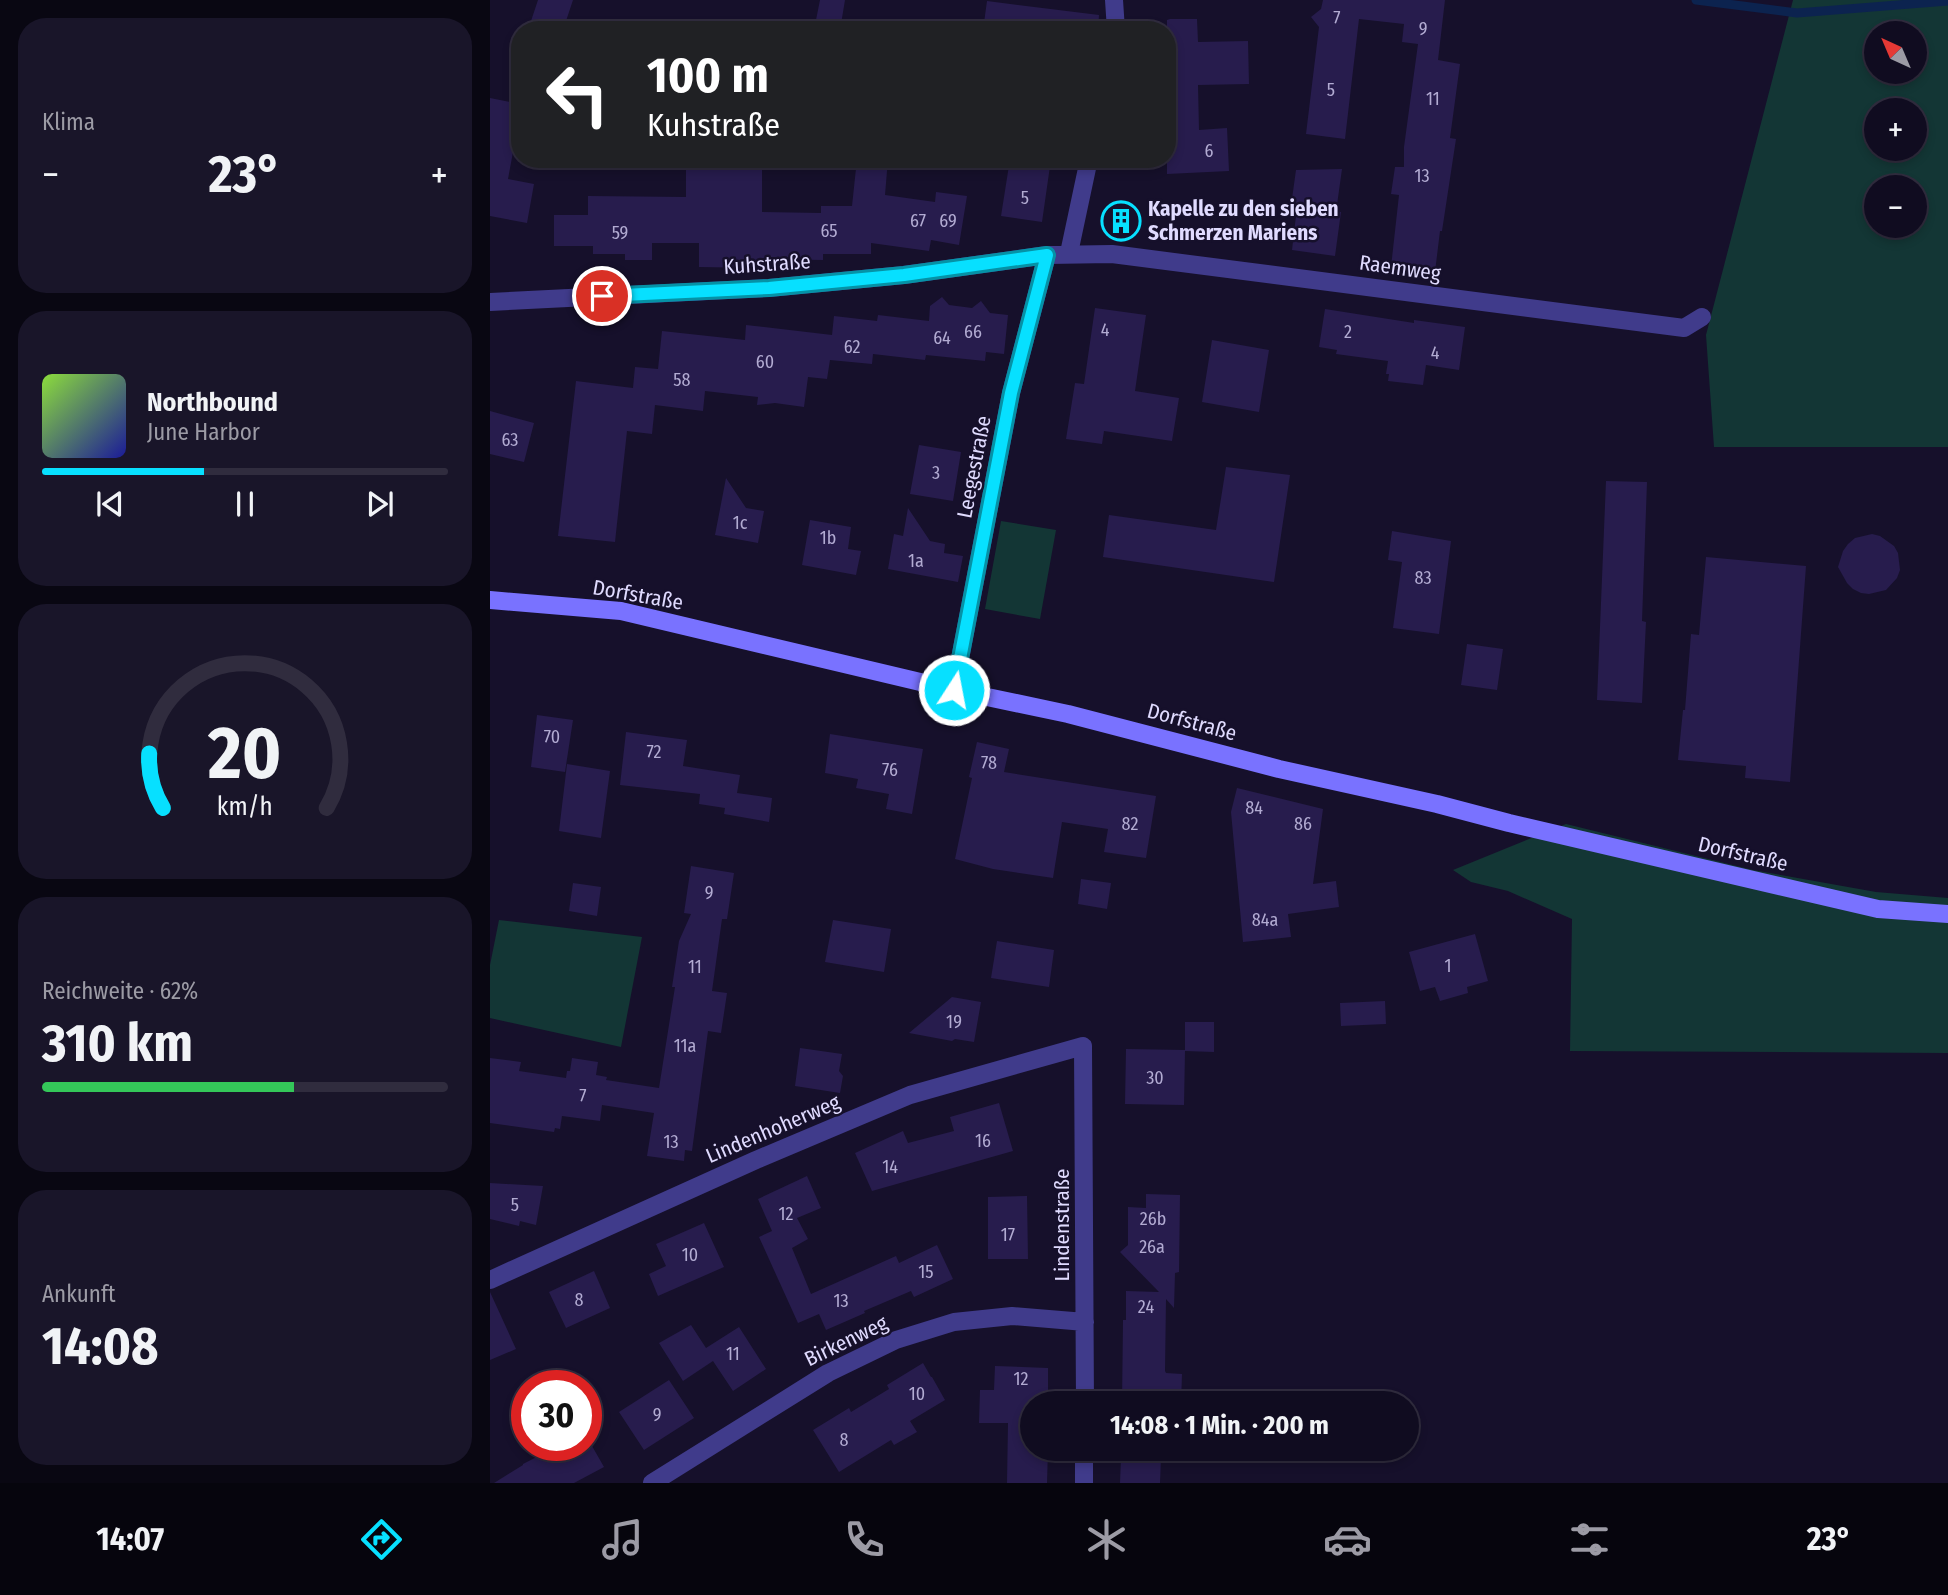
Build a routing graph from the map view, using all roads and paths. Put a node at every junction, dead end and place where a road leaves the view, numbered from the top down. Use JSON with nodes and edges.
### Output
{"nodes":[{"id":1,"x":1114,"y":0,"type":"edge"},
{"id":2,"x":1115,"y":21,"type":"edge"},
{"id":3,"x":1088,"y":168,"type":"edge"},
{"id":4,"x":1069,"y":253,"type":"junction"},
{"id":5,"x":1047,"y":255,"type":"junction"},
{"id":6,"x":490,"y":302,"type":"edge"},
{"id":7,"x":1703,"y":317,"type":"dead end"},
{"id":8,"x":490,"y":600,"type":"edge"},
{"id":9,"x":954,"y":690,"type":"junction"},
{"id":10,"x":1948,"y":914,"type":"edge"},
{"id":11,"x":1083,"y":1046,"type":"joint"},
{"id":12,"x":490,"y":1280,"type":"edge"},
{"id":13,"x":1085,"y":1322,"type":"junction"},
{"id":14,"x":1084,"y":1391,"type":"edge"},
{"id":15,"x":1084,"y":1461,"type":"edge"},
{"id":16,"x":652,"y":1483,"type":"edge"},
{"id":17,"x":1084,"y":1483,"type":"edge"}],
"edges":[{"from":1,"to":2,"type":"street"},
{"from":3,"to":4,"type":"street"},
{"from":4,"to":5,"type":"street","name":"Raemweg"},
{"from":4,"to":7,"type":"street","name":"Raemweg"},
{"from":5,"to":6,"type":"street","name":"Kuhstraße"},
{"from":5,"to":9,"type":"street","name":"Leegestraße"},
{"from":8,"to":9,"type":"main road","name":"Dorfstraße"},
{"from":9,"to":10,"type":"main road","name":"Dorfstraße"},
{"from":11,"to":12,"type":"street","name":"Lindenhoherweg"},
{"from":11,"to":13,"type":"street","name":"Lindenstraße"},
{"from":13,"to":14,"type":"street","name":"Lindenstraße"},
{"from":13,"to":16,"type":"street","name":"Birkenweg"},
{"from":15,"to":17,"type":"street"}]}
